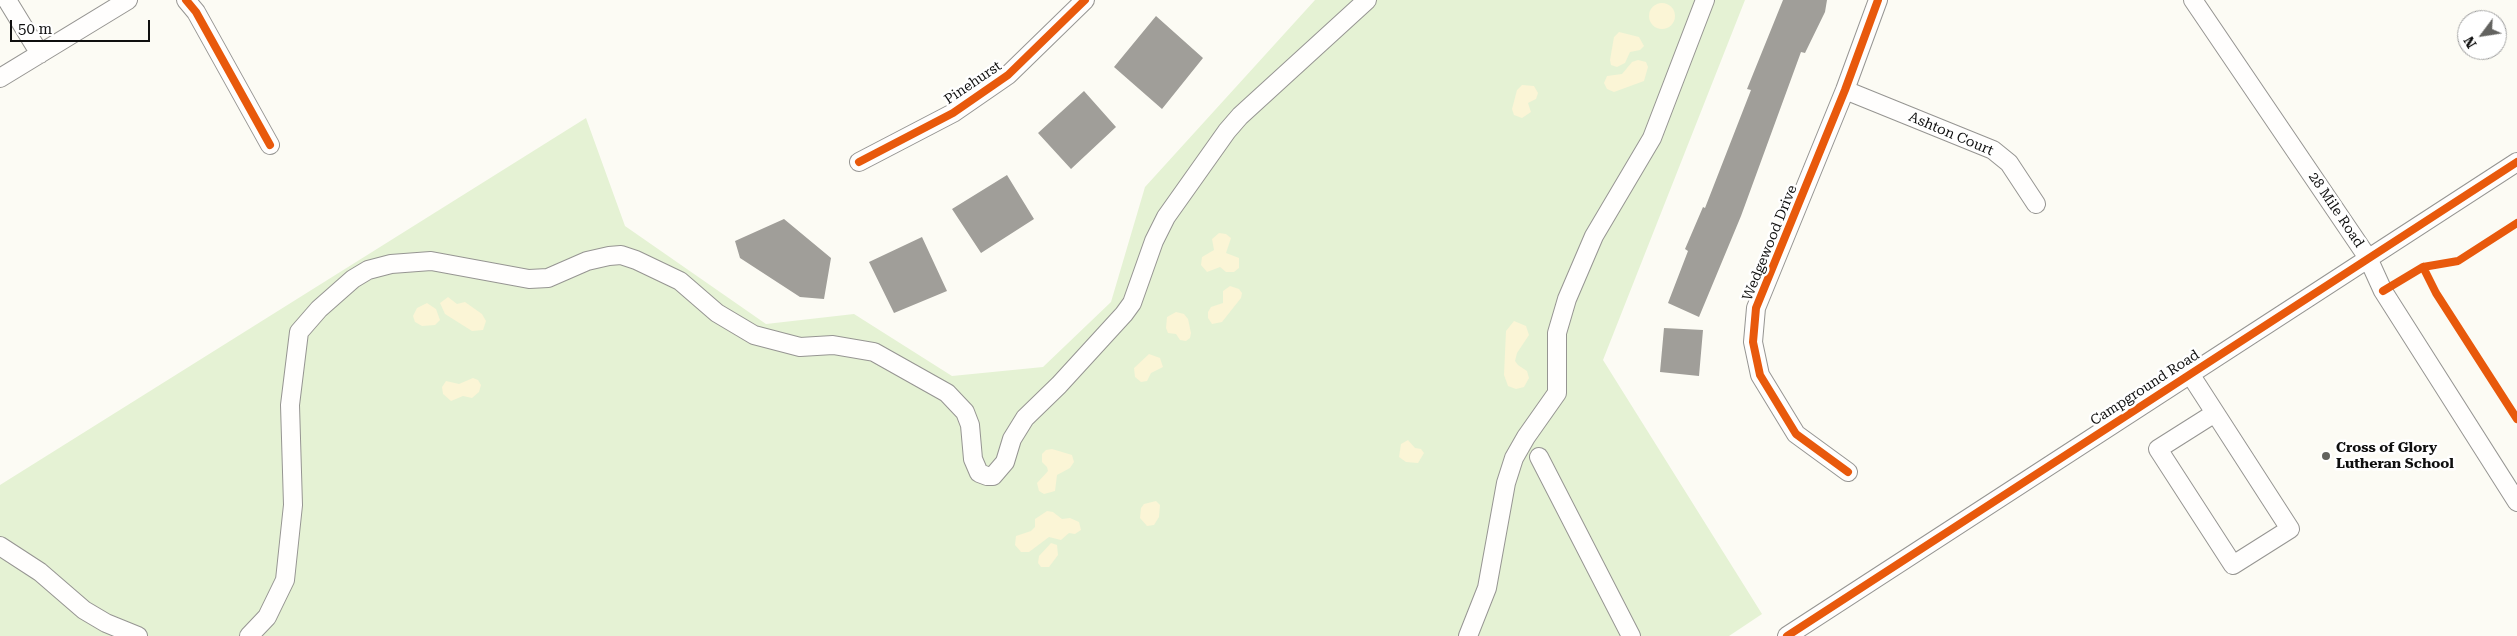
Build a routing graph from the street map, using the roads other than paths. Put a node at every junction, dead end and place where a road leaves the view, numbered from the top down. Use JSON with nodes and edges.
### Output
{"nodes":[{"id":1,"x":7,"y":0,"type":"edge"},
{"id":2,"x":128,"y":0,"type":"edge"},
{"id":3,"x":186,"y":0,"type":"edge"},
{"id":4,"x":1085,"y":0,"type":"edge"},
{"id":5,"x":1367,"y":0,"type":"edge"},
{"id":6,"x":1705,"y":0,"type":"edge"},
{"id":7,"x":1878,"y":0,"type":"edge"},
{"id":8,"x":2193,"y":0,"type":"edge"},
{"id":9,"x":40,"y":54,"type":"junction"},
{"id":10,"x":0,"y":78,"type":"edge"},
{"id":11,"x":1846,"y":90,"type":"junction"},
{"id":12,"x":270,"y":145,"type":"dead end"},
{"id":13,"x":859,"y":162,"type":"dead end"},
{"id":14,"x":2517,"y":162,"type":"edge"},
{"id":15,"x":2036,"y":204,"type":"dead end"},
{"id":16,"x":2368,"y":258,"type":"junction"},
{"id":17,"x":2190,"y":374,"type":"junction"},
{"id":18,"x":2216,"y":413,"type":"junction"},
{"id":19,"x":1540,"y":457,"type":"dead end"},
{"id":20,"x":1848,"y":472,"type":"dead end"},
{"id":21,"x":2517,"y":502,"type":"edge"},
{"id":22,"x":0,"y":546,"type":"edge"},
{"id":23,"x":138,"y":636,"type":"edge"},
{"id":24,"x":249,"y":636,"type":"edge"},
{"id":25,"x":1468,"y":636,"type":"edge"},
{"id":26,"x":1631,"y":636,"type":"edge"},
{"id":27,"x":1787,"y":636,"type":"edge"}],
"edges":[{"from":1,"to":9,"type":"street"},
{"from":2,"to":9,"type":"street"},
{"from":3,"to":12,"type":"street"},
{"from":4,"to":13,"type":"street","name":"Pinehurst"},
{"from":5,"to":24,"type":"street"},
{"from":6,"to":25,"type":"street"},
{"from":7,"to":11,"type":"street","name":"Wedgewood Drive"},
{"from":8,"to":16,"type":"street","name":"28 Mile Road"},
{"from":9,"to":10,"type":"street"},
{"from":11,"to":15,"type":"street","name":"Ashton Court"},
{"from":11,"to":20,"type":"street","name":"Wedgewood Drive"},
{"from":14,"to":16,"type":"street","name":"Campground Road"},
{"from":16,"to":17,"type":"street","name":"Campground Road"},
{"from":16,"to":21,"type":"street","name":"28 Mile Road"},
{"from":17,"to":18,"type":"street"},
{"from":17,"to":27,"type":"street","name":"Campground Road"},
{"from":18,"to":18,"type":"street"},
{"from":19,"to":26,"type":"street"},
{"from":22,"to":23,"type":"street"}]}
